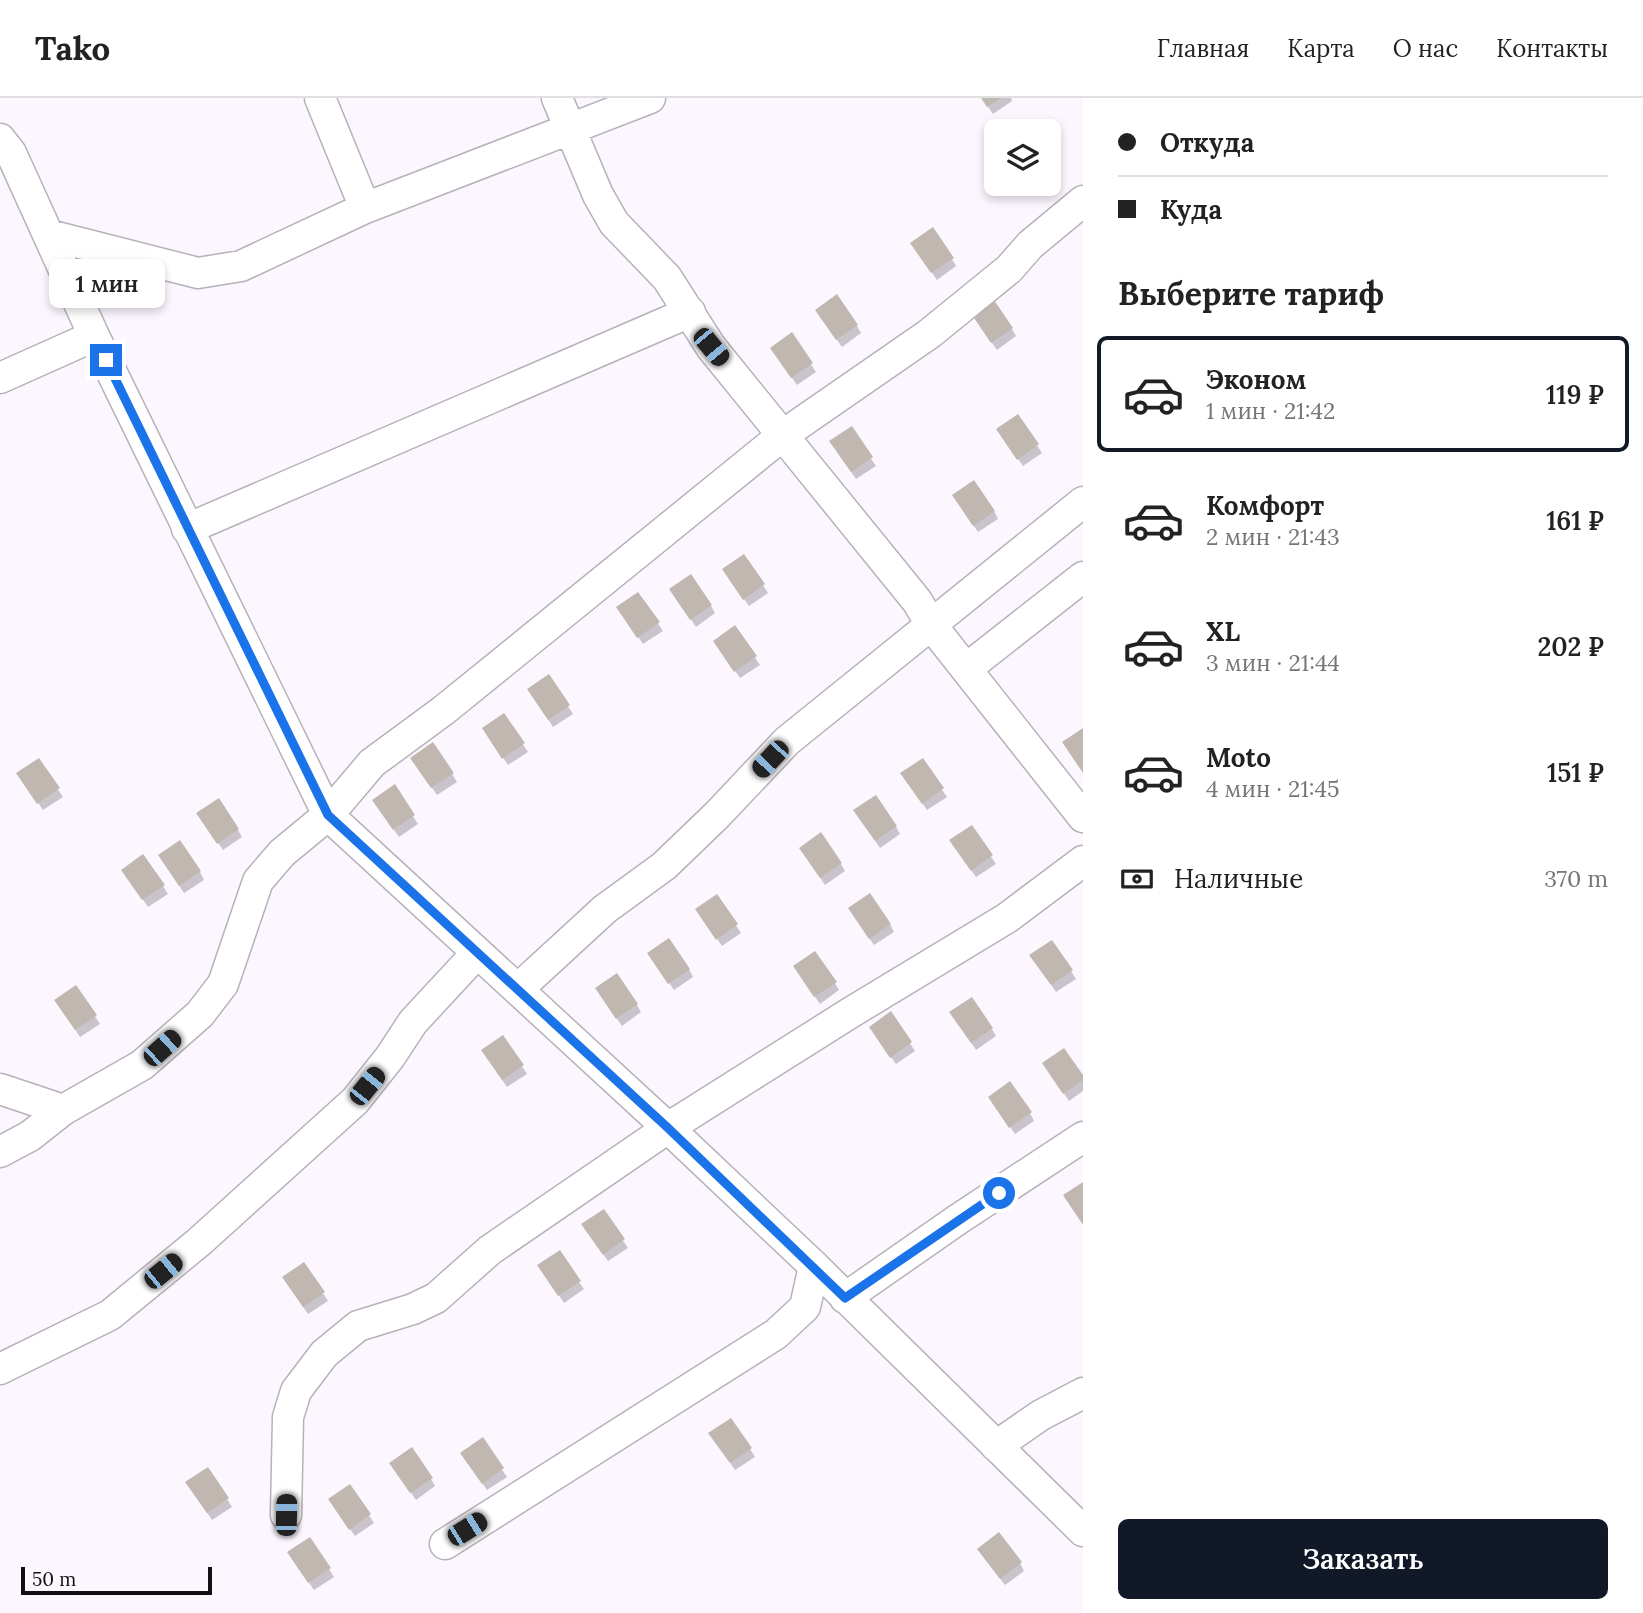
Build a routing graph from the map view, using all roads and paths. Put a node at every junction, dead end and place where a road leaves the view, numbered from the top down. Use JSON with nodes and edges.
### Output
{"nodes":[{"id":1,"x":320,"y":98,"type":"edge"},
{"id":2,"x":557,"y":98,"type":"edge"},
{"id":3,"x":650,"y":98,"type":"edge"},
{"id":4,"x":571,"y":130,"type":"junction"},
{"id":5,"x":0,"y":139,"type":"edge"},
{"id":6,"x":1083,"y":201,"type":"edge"},
{"id":7,"x":365,"y":208,"type":"junction"},
{"id":8,"x":49,"y":235,"type":"junction"},
{"id":9,"x":690,"y":312,"type":"junction"},
{"id":10,"x":94,"y":336,"type":"junction"},
{"id":11,"x":0,"y":378,"type":"edge"},
{"id":12,"x":783,"y":435,"type":"junction"},
{"id":13,"x":1083,"y":502,"type":"edge"},
{"id":14,"x":187,"y":529,"type":"junction"},
{"id":15,"x":1083,"y":577,"type":"edge"},
{"id":16,"x":932,"y":626,"type":"junction"},
{"id":17,"x":966,"y":669,"type":"junction"},
{"id":18,"x":328,"y":815,"type":"junction"},
{"id":19,"x":1083,"y":817,"type":"edge"},
{"id":20,"x":1083,"y":861,"type":"edge"},
{"id":21,"x":477,"y":953,"type":"junction"},
{"id":22,"x":518,"y":989,"type":"junction"},
{"id":23,"x":0,"y":1089,"type":"edge"},
{"id":24,"x":63,"y":1110,"type":"junction"},
{"id":25,"x":668,"y":1128,"type":"junction"},
{"id":26,"x":1083,"y":1138,"type":"edge"},
{"id":27,"x":0,"y":1152,"type":"edge"},
{"id":28,"x":814,"y":1266,"type":"junction"},
{"id":29,"x":845,"y":1298,"type":"junction"},
{"id":30,"x":0,"y":1369,"type":"edge"},
{"id":31,"x":1083,"y":1392,"type":"edge"},
{"id":32,"x":996,"y":1446,"type":"junction"},
{"id":33,"x":286,"y":1515,"type":"dead end"},
{"id":34,"x":1083,"y":1531,"type":"edge"},
{"id":35,"x":445,"y":1544,"type":"dead end"}],
"edges":[{"from":1,"to":7,"type":"street"},
{"from":2,"to":4,"type":"street"},
{"from":3,"to":4,"type":"street"},
{"from":4,"to":7,"type":"street"},
{"from":4,"to":9,"type":"street"},
{"from":5,"to":8,"type":"street"},
{"from":6,"to":12,"type":"street"},
{"from":7,"to":8,"type":"street"},
{"from":8,"to":10,"type":"street"},
{"from":9,"to":12,"type":"street"},
{"from":9,"to":14,"type":"street"},
{"from":10,"to":11,"type":"street"},
{"from":10,"to":14,"type":"street"},
{"from":12,"to":16,"type":"street"},
{"from":12,"to":18,"type":"street"},
{"from":13,"to":16,"type":"street"},
{"from":14,"to":18,"type":"street"},
{"from":15,"to":17,"type":"street"},
{"from":16,"to":17,"type":"street"},
{"from":16,"to":22,"type":"street"},
{"from":17,"to":19,"type":"street"},
{"from":18,"to":21,"type":"street"},
{"from":18,"to":24,"type":"street"},
{"from":20,"to":25,"type":"street"},
{"from":21,"to":22,"type":"street"},
{"from":21,"to":30,"type":"street"},
{"from":22,"to":25,"type":"street"},
{"from":23,"to":24,"type":"street"},
{"from":24,"to":27,"type":"street"},
{"from":25,"to":28,"type":"street"},
{"from":25,"to":33,"type":"street"},
{"from":26,"to":29,"type":"street"},
{"from":28,"to":29,"type":"street"},
{"from":28,"to":35,"type":"street"},
{"from":29,"to":32,"type":"street"},
{"from":31,"to":32,"type":"street"},
{"from":32,"to":34,"type":"street"}]}
